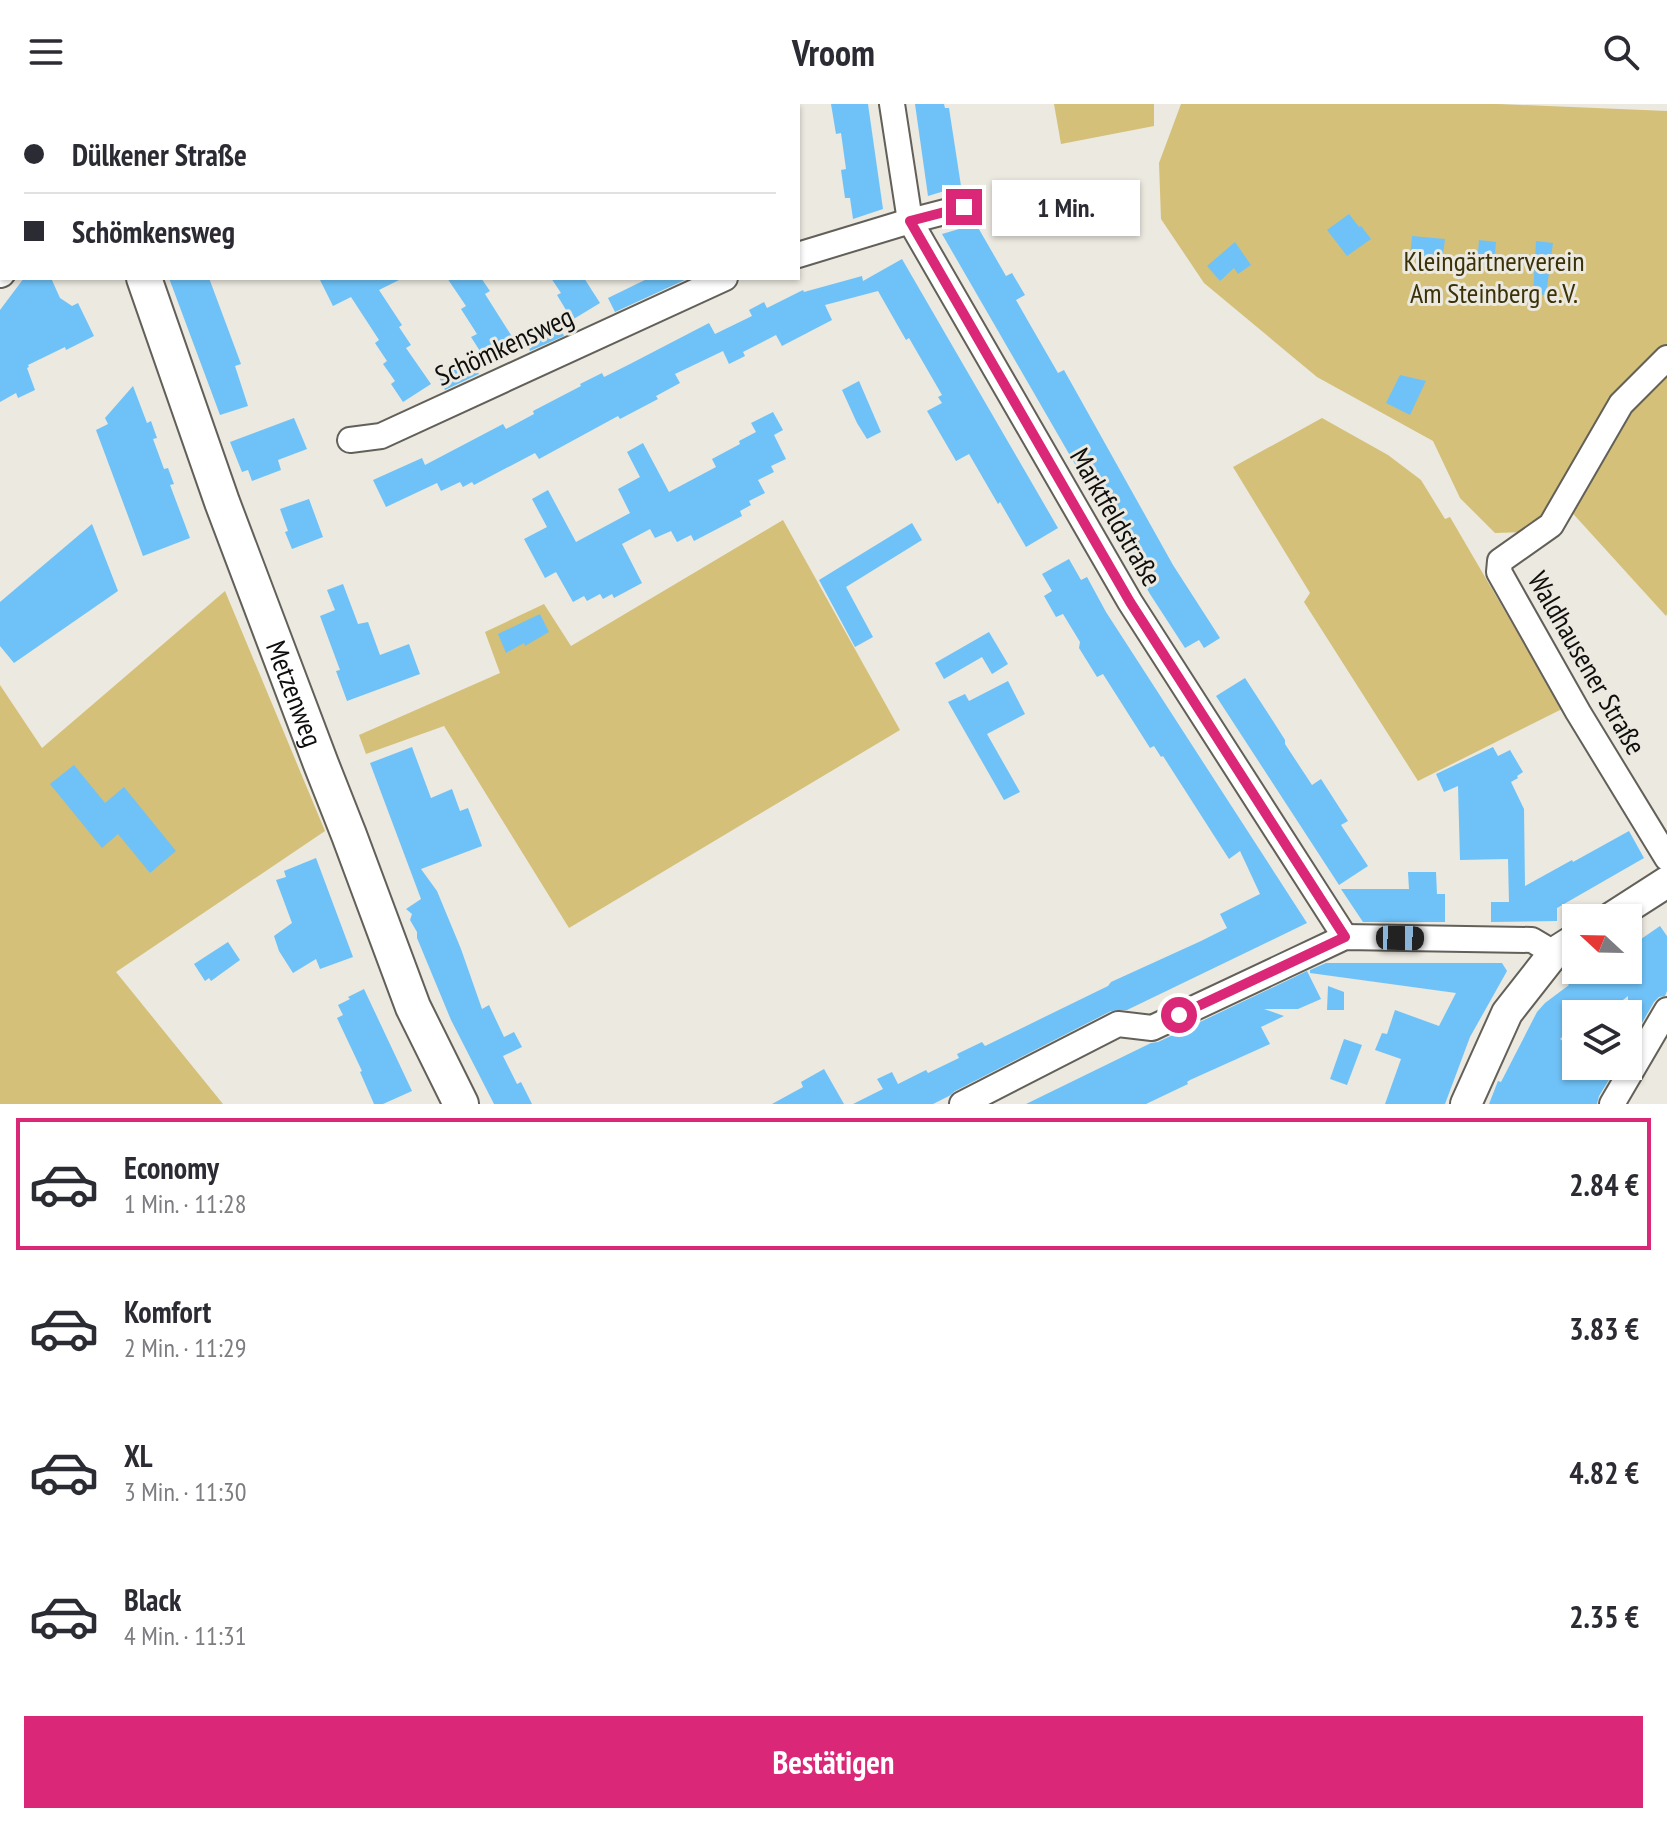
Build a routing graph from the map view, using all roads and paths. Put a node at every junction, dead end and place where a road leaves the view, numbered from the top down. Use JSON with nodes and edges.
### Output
{"nodes":[{"id":1,"x":892,"y":104,"type":"edge"},
{"id":2,"x":964,"y":207,"type":"dead end"},
{"id":3,"x":910,"y":221,"type":"junction"},
{"id":4,"x":800,"y":254,"type":"edge"},
{"id":5,"x":145,"y":280,"type":"edge"},
{"id":6,"x":721,"y":280,"type":"edge"},
{"id":7,"x":1667,"y":358,"type":"edge"},
{"id":8,"x":350,"y":440,"type":"dead end"},
{"id":9,"x":1667,"y":858,"type":"edge"},
{"id":10,"x":1667,"y":882,"type":"edge"},
{"id":11,"x":1633,"y":904,"type":"edge"},
{"id":12,"x":1345,"y":937,"type":"junction"},
{"id":13,"x":1562,"y":945,"type":"edge"},
{"id":14,"x":1562,"y":949,"type":"edge"},
{"id":15,"x":1667,"y":1010,"type":"edge"},
{"id":16,"x":461,"y":1104,"type":"edge"},
{"id":17,"x":962,"y":1104,"type":"edge"},
{"id":18,"x":1466,"y":1104,"type":"edge"},
{"id":19,"x":1612,"y":1104,"type":"edge"}],
"edges":[{"from":1,"to":3,"type":"street","name":"Marktfeldstraße"},
{"from":2,"to":3,"type":"street"},
{"from":3,"to":4,"type":"street"},
{"from":3,"to":12,"type":"street","name":"Marktfeldstraße"},
{"from":5,"to":16,"type":"main road","name":"Metzenweg"},
{"from":6,"to":8,"type":"street","name":"Schömkensweg"},
{"from":7,"to":9,"type":"street","name":"Waldhausener Straße"},
{"from":10,"to":11,"type":"street"},
{"from":12,"to":13,"type":"street"},
{"from":12,"to":17,"type":"street"},
{"from":14,"to":18,"type":"street"},
{"from":15,"to":19,"type":"street"}]}
